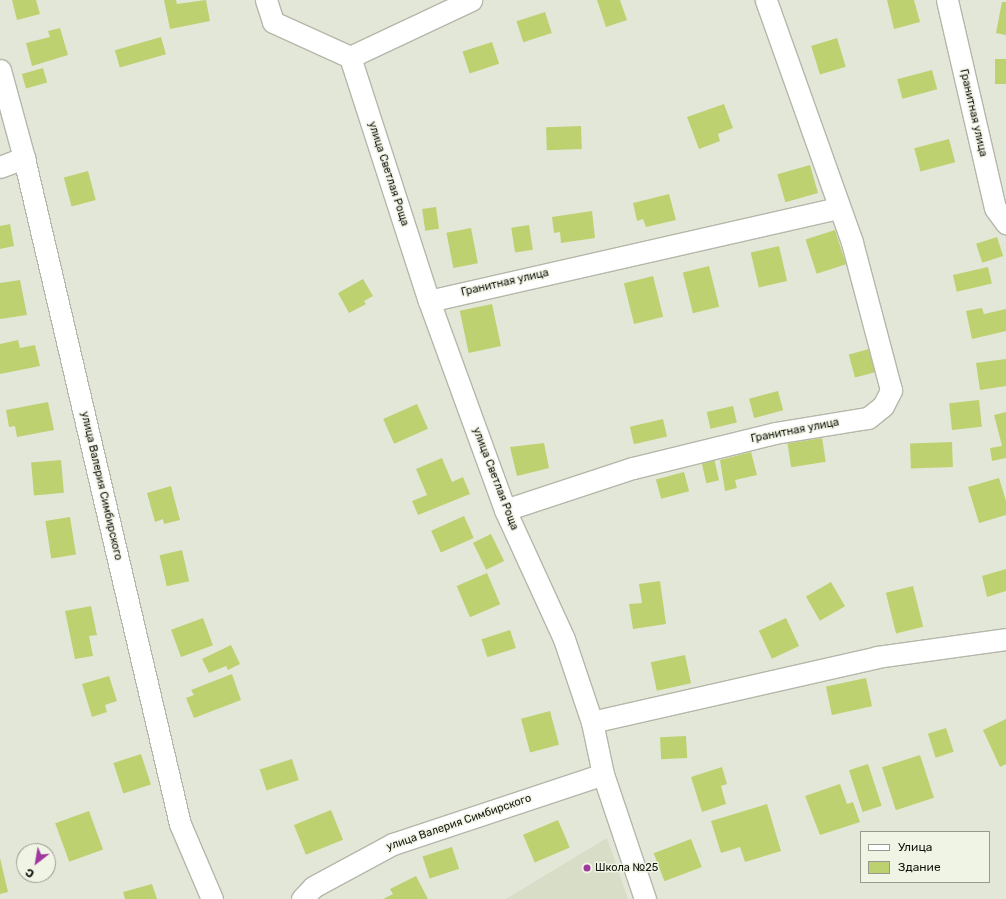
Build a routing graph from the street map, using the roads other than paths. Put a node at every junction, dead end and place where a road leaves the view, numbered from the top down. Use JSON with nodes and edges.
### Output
{"nodes":[{"id":1,"x":266,"y":0,"type":"edge"},
{"id":2,"x":471,"y":0,"type":"edge"},
{"id":3,"x":766,"y":0,"type":"edge"},
{"id":4,"x":947,"y":0,"type":"edge"},
{"id":5,"x":350,"y":57,"type":"junction"},
{"id":6,"x":0,"y":70,"type":"edge"},
{"id":7,"x":24,"y":158,"type":"junction"},
{"id":8,"x":0,"y":168,"type":"edge"},
{"id":9,"x":838,"y":208,"type":"junction"},
{"id":10,"x":1006,"y":223,"type":"edge"},
{"id":11,"x":429,"y":301,"type":"junction"},
{"id":12,"x":505,"y":510,"type":"junction"},
{"id":13,"x":1006,"y":639,"type":"edge"},
{"id":14,"x":592,"y":722,"type":"junction"},
{"id":15,"x":603,"y":774,"type":"junction"},
{"id":16,"x":212,"y":899,"type":"edge"},
{"id":17,"x":302,"y":899,"type":"edge"},
{"id":18,"x":645,"y":899,"type":"edge"}],
"edges":[{"from":1,"to":5,"type":"street"},
{"from":2,"to":5,"type":"street"},
{"from":3,"to":9,"type":"street","name":"Гранитная улица"},
{"from":4,"to":10,"type":"street","name":"Гранитная улица"},
{"from":5,"to":11,"type":"street","name":"улица Светлая Роща"},
{"from":6,"to":7,"type":"street","name":"улица Валерия Симбирского"},
{"from":7,"to":8,"type":"street"},
{"from":7,"to":16,"type":"street","name":"улица Валерия Симбирского"},
{"from":9,"to":11,"type":"street","name":"Гранитная улица"},
{"from":9,"to":12,"type":"street","name":"Гранитная улица"},
{"from":11,"to":12,"type":"street","name":"улица Светлая Роща"},
{"from":12,"to":14,"type":"street","name":"улица Светлая Роща"},
{"from":13,"to":14,"type":"street"},
{"from":14,"to":15,"type":"street","name":"улица Светлая Роща"},
{"from":15,"to":17,"type":"street","name":"улица Валерия Симбирского"},
{"from":15,"to":18,"type":"street","name":"улица Светлая Роща"}]}
